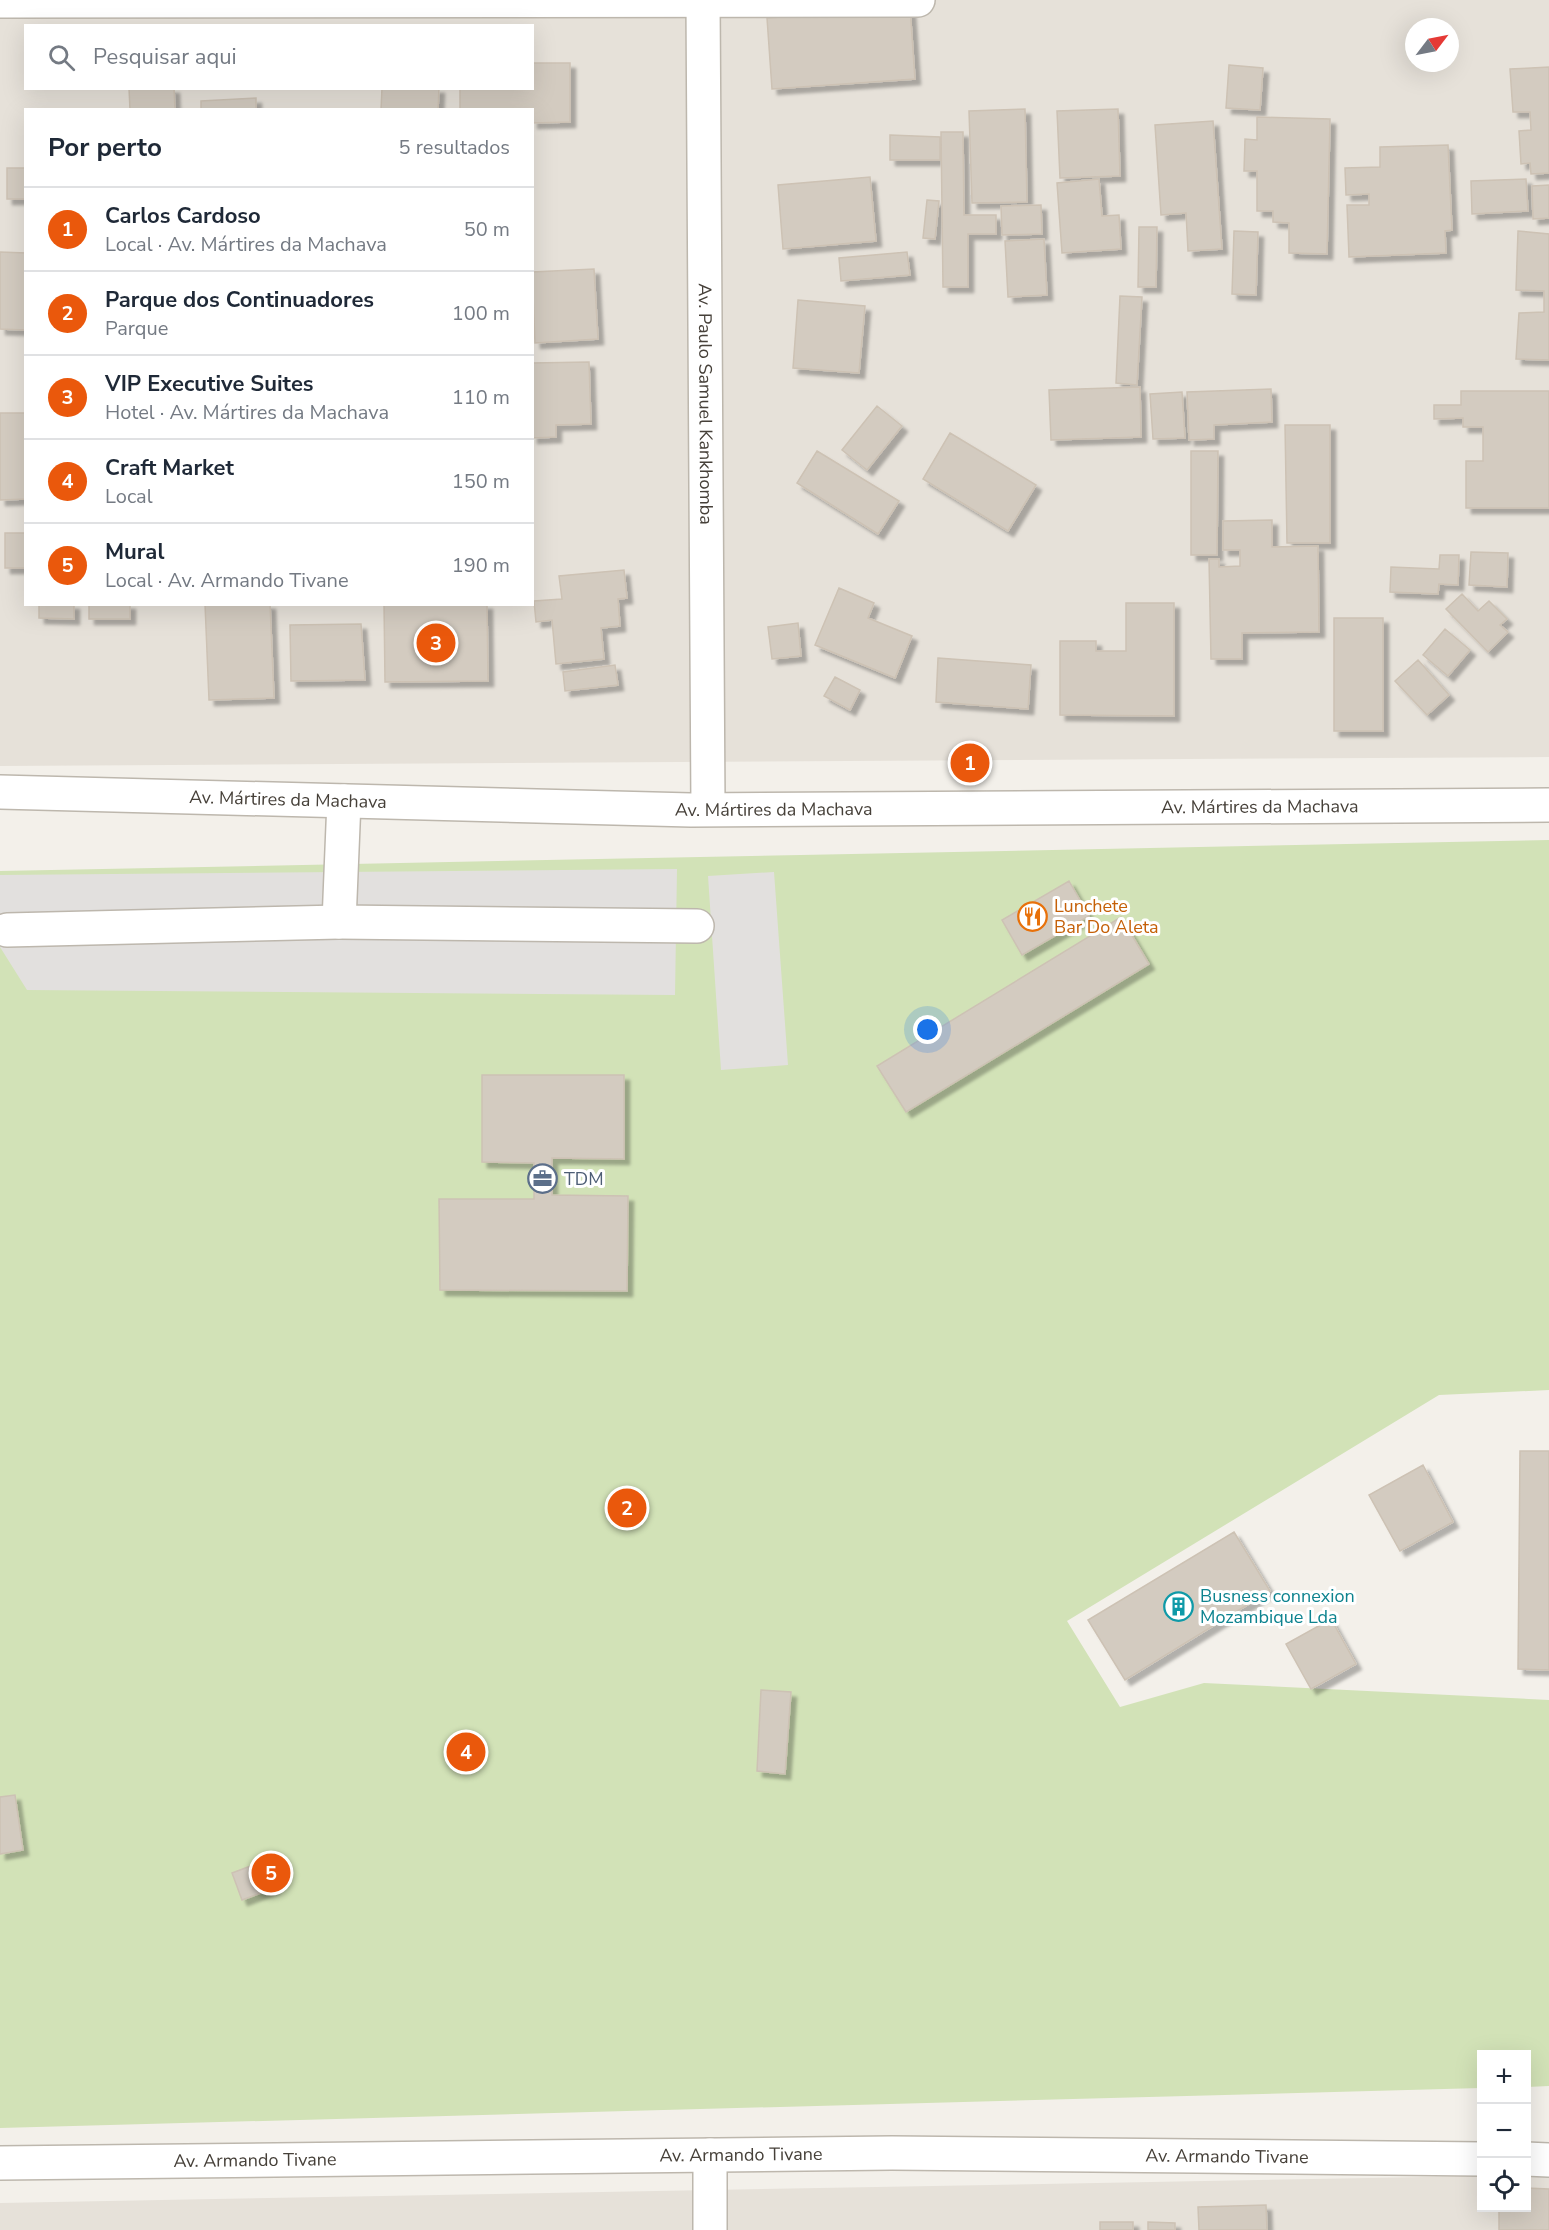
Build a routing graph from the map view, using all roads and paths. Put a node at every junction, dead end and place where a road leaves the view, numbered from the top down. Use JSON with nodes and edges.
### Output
{"nodes":[{"id":1,"x":918,"y":0,"type":"edge"},
{"id":2,"x":0,"y":1,"type":"edge"},
{"id":3,"x":703,"y":1,"type":"edge"},
{"id":4,"x":0,"y":792,"type":"edge"},
{"id":5,"x":344,"y":801,"type":"junction"},
{"id":6,"x":1549,"y":805,"type":"edge"},
{"id":7,"x":708,"y":808,"type":"junction"},
{"id":8,"x":339,"y":922,"type":"junction"},
{"id":9,"x":697,"y":926,"type":"dead end"},
{"id":10,"x":7,"y":930,"type":"dead end"},
{"id":11,"x":710,"y":2156,"type":"junction"},
{"id":12,"x":1477,"y":2159,"type":"edge"},
{"id":13,"x":1531,"y":2159,"type":"edge"},
{"id":14,"x":1549,"y":2160,"type":"edge"},
{"id":15,"x":0,"y":2163,"type":"edge"},
{"id":16,"x":710,"y":2230,"type":"edge"}],
"edges":[{"from":1,"to":3,"type":"street"},
{"from":2,"to":3,"type":"street"},
{"from":3,"to":7,"type":"street","name":"Av. Paulo Samuel Kankhomba"},
{"from":4,"to":5,"type":"street","name":"Av. Mártires da Machava"},
{"from":5,"to":7,"type":"street","name":"Av. Mártires da Machava"},
{"from":5,"to":8,"type":"street"},
{"from":6,"to":7,"type":"street","name":"Av. Mártires da Machava"},
{"from":8,"to":9,"type":"street"},
{"from":8,"to":10,"type":"street"},
{"from":11,"to":12,"type":"street","name":"Av. Armando Tivane"},
{"from":11,"to":15,"type":"street","name":"Av. Armando Tivane"},
{"from":11,"to":16,"type":"street"},
{"from":13,"to":14,"type":"street"}]}
